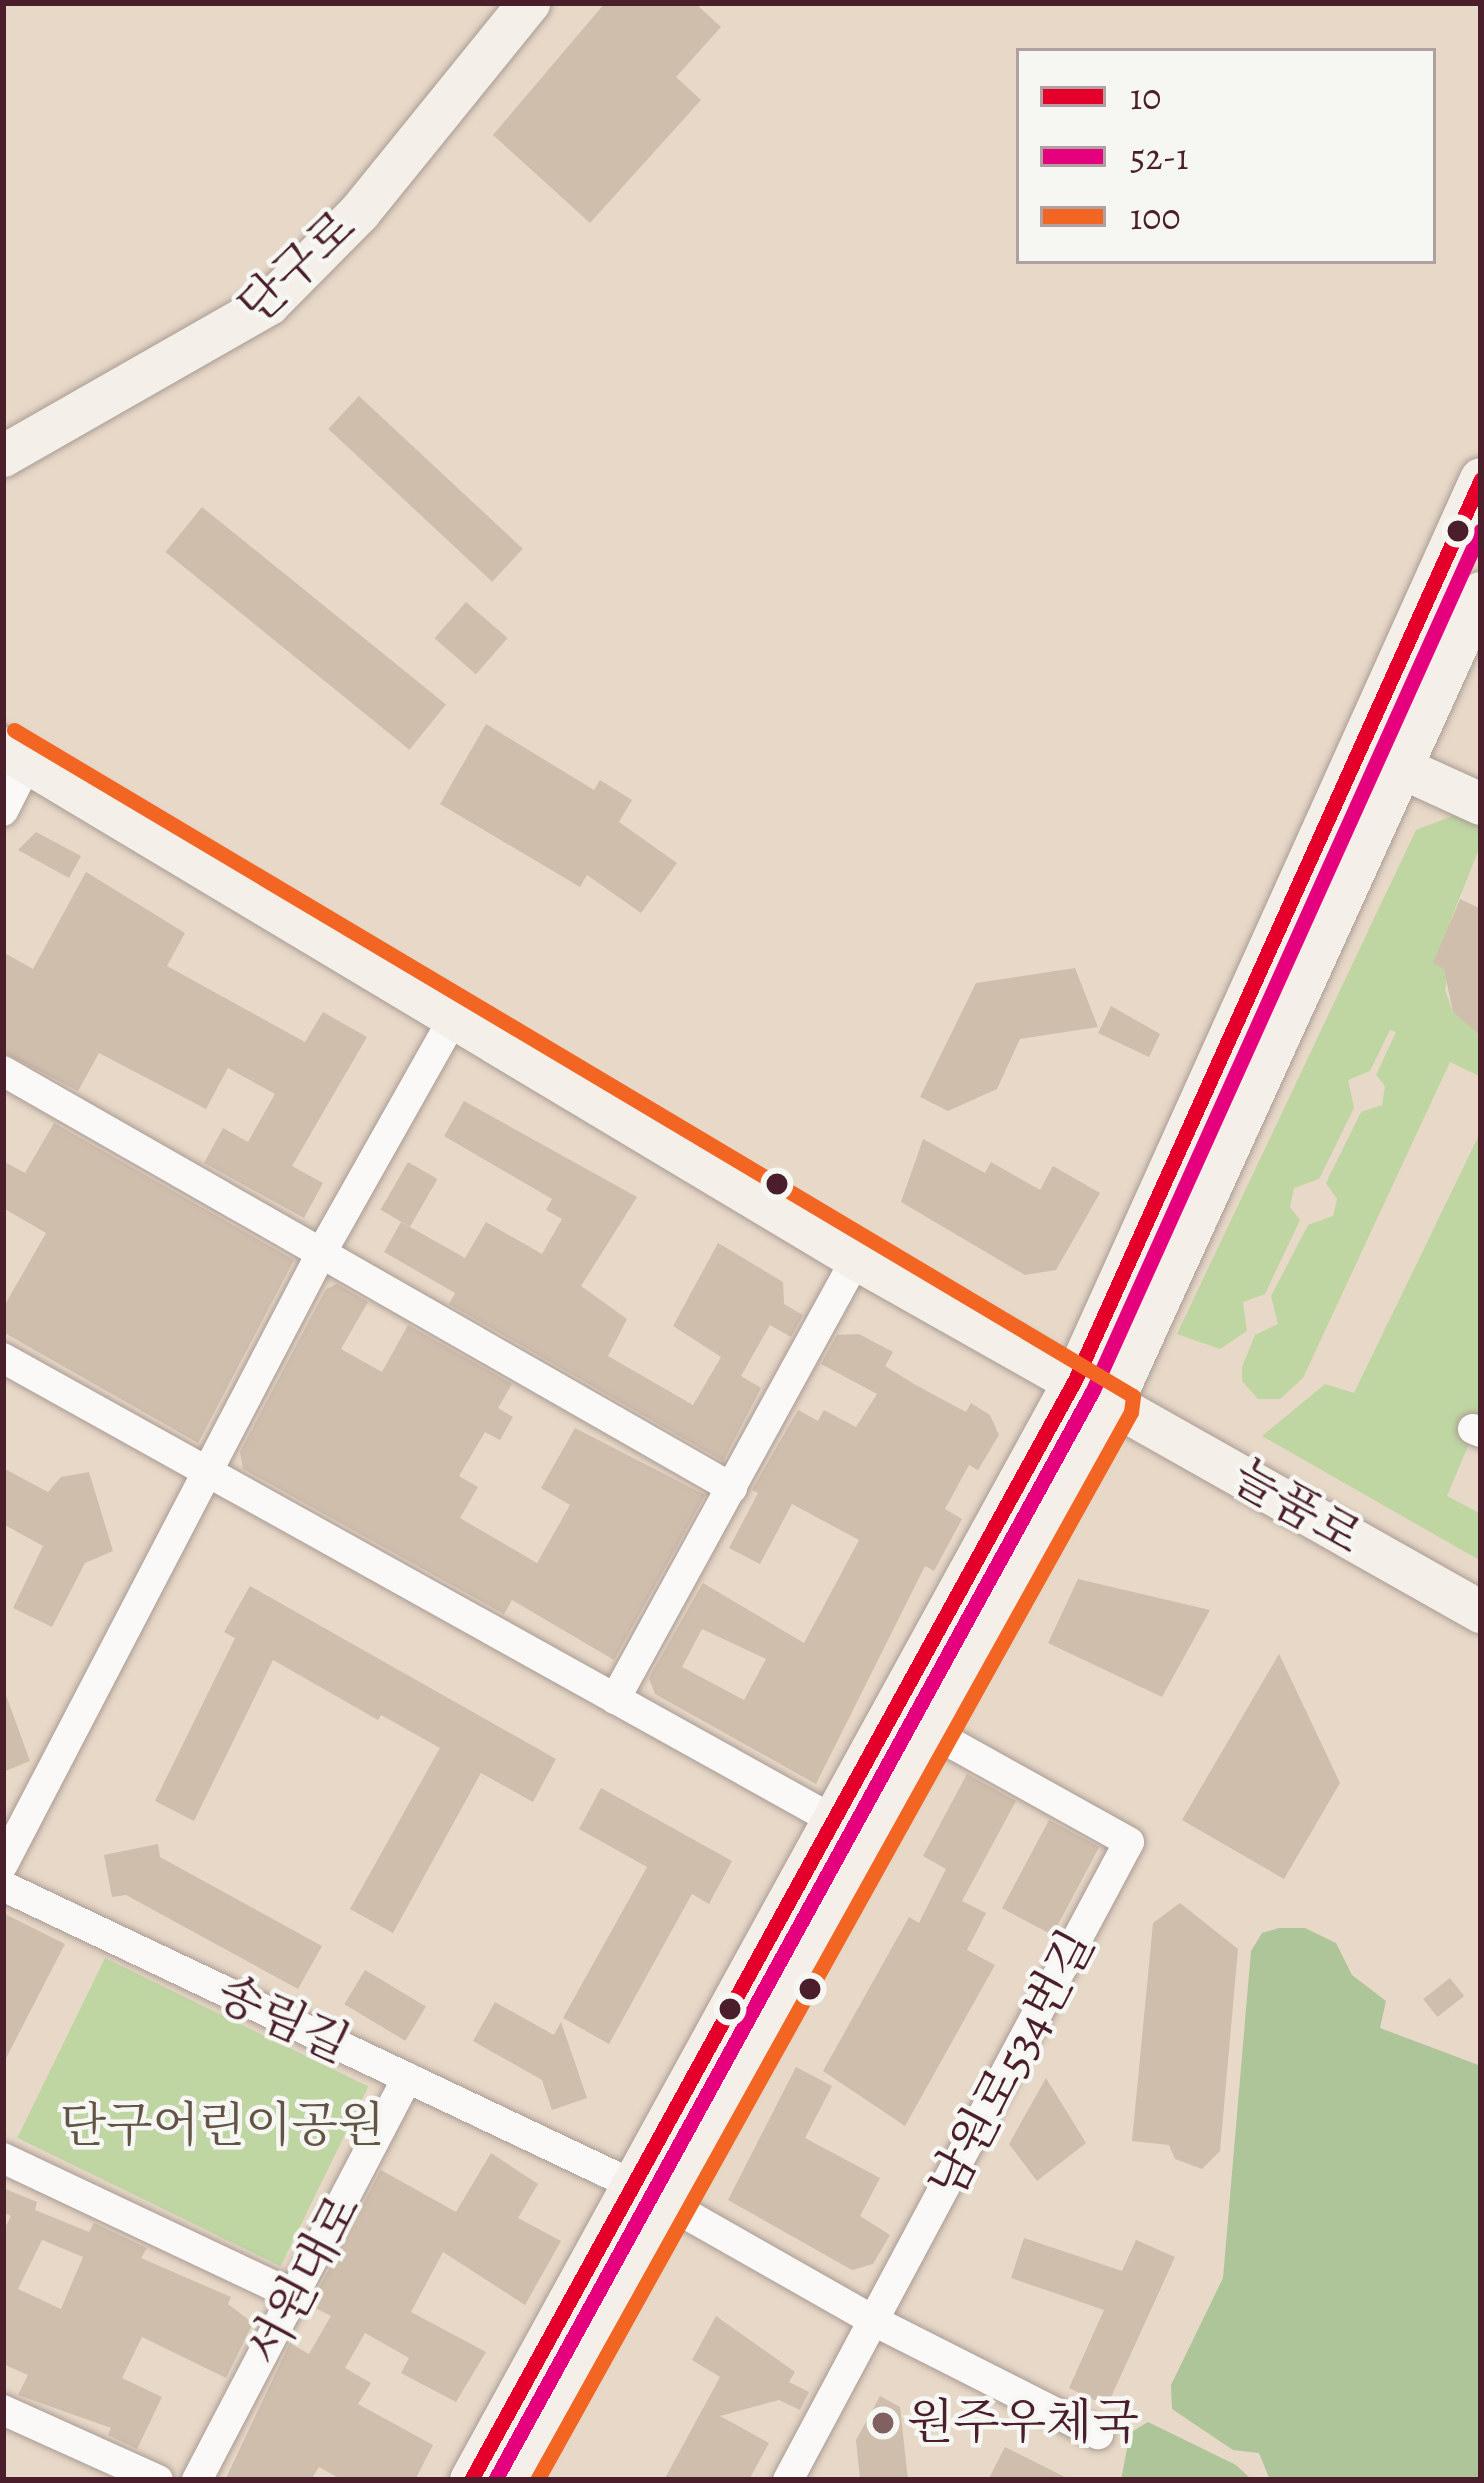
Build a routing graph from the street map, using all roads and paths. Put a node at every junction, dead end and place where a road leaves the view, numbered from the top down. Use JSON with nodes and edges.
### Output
{"nodes":[{"id":1,"x":529,"y":3,"type":"edge"},
{"id":2,"x":3,"y":456,"type":"edge"},
{"id":3,"x":1481,"y":479,"type":"edge"},
{"id":4,"x":1481,"y":592,"type":"edge"},
{"id":5,"x":15,"y":755,"type":"edge"},
{"id":6,"x":1402,"y":768,"type":"junction"},
{"id":7,"x":1481,"y":804,"type":"edge"},
{"id":8,"x":3,"y":811,"type":"edge"},
{"id":9,"x":453,"y":1018,"type":"junction"},
{"id":10,"x":3,"y":1071,"type":"edge"},
{"id":11,"x":324,"y":1248,"type":"junction"},
{"id":12,"x":856,"y":1259,"type":"junction"},
{"id":13,"x":3,"y":1358,"type":"edge"},
{"id":14,"x":1075,"y":1380,"type":"junction"},
{"id":15,"x":1113,"y":1402,"type":"junction"},
{"id":16,"x":209,"y":1471,"type":"junction"},
{"id":17,"x":732,"y":1488,"type":"junction"},
{"id":18,"x":1481,"y":1612,"type":"edge"},
{"id":19,"x":615,"y":1700,"type":"junction"},
{"id":20,"x":935,"y":1734,"type":"junction"},
{"id":21,"x":837,"y":1822,"type":"junction"},
{"id":22,"x":3,"y":1864,"type":"edge"},
{"id":23,"x":3,"y":1886,"type":"edge"},
{"id":24,"x":407,"y":2078,"type":"junction"},
{"id":25,"x":3,"y":2158,"type":"edge"},
{"id":26,"x":647,"y":2192,"type":"junction"},
{"id":27,"x":298,"y":2296,"type":"junction"},
{"id":28,"x":876,"y":2322,"type":"junction"},
{"id":29,"x":3,"y":2410,"type":"edge"},
{"id":30,"x":1098,"y":2434,"type":"dead end"},
{"id":31,"x":158,"y":2480,"type":"edge"},
{"id":32,"x":197,"y":2480,"type":"edge"},
{"id":33,"x":471,"y":2480,"type":"edge"},
{"id":34,"x":513,"y":2480,"type":"edge"},
{"id":35,"x":788,"y":2480,"type":"edge"}],
"edges":[{"from":1,"to":2,"type":"street","name":"단구로"},
{"from":3,"to":14,"type":"street"},
{"from":4,"to":6,"type":"street"},
{"from":5,"to":8,"type":"street"},
{"from":5,"to":9,"type":"street"},
{"from":6,"to":7,"type":"street"},
{"from":6,"to":15,"type":"street"},
{"from":9,"to":11,"type":"street"},
{"from":9,"to":12,"type":"street"},
{"from":10,"to":11,"type":"street"},
{"from":11,"to":16,"type":"street"},
{"from":11,"to":17,"type":"street"},
{"from":12,"to":14,"type":"street"},
{"from":12,"to":17,"type":"street"},
{"from":13,"to":16,"type":"street"},
{"from":14,"to":15,"type":"street","name":"늘품로"},
{"from":14,"to":21,"type":"street"},
{"from":15,"to":18,"type":"street","name":"늘품로"},
{"from":15,"to":20,"type":"street"},
{"from":16,"to":19,"type":"street"},
{"from":16,"to":22,"type":"street"},
{"from":17,"to":19,"type":"street"},
{"from":19,"to":21,"type":"street"},
{"from":20,"to":26,"type":"street"},
{"from":20,"to":28,"type":"street","name":"남원로534번길"},
{"from":21,"to":26,"type":"street"},
{"from":23,"to":24,"type":"street","name":"송림길"},
{"from":24,"to":26,"type":"street","name":"송림길"},
{"from":24,"to":27,"type":"street","name":"서원대로"},
{"from":25,"to":27,"type":"street"},
{"from":26,"to":28,"type":"street","name":"송림길"},
{"from":26,"to":33,"type":"street"},
{"from":26,"to":34,"type":"street"},
{"from":27,"to":32,"type":"street","name":"서원대로"},
{"from":28,"to":30,"type":"street","name":"송림길"},
{"from":28,"to":35,"type":"street","name":"남원로534번길"},
{"from":29,"to":31,"type":"street"}]}
